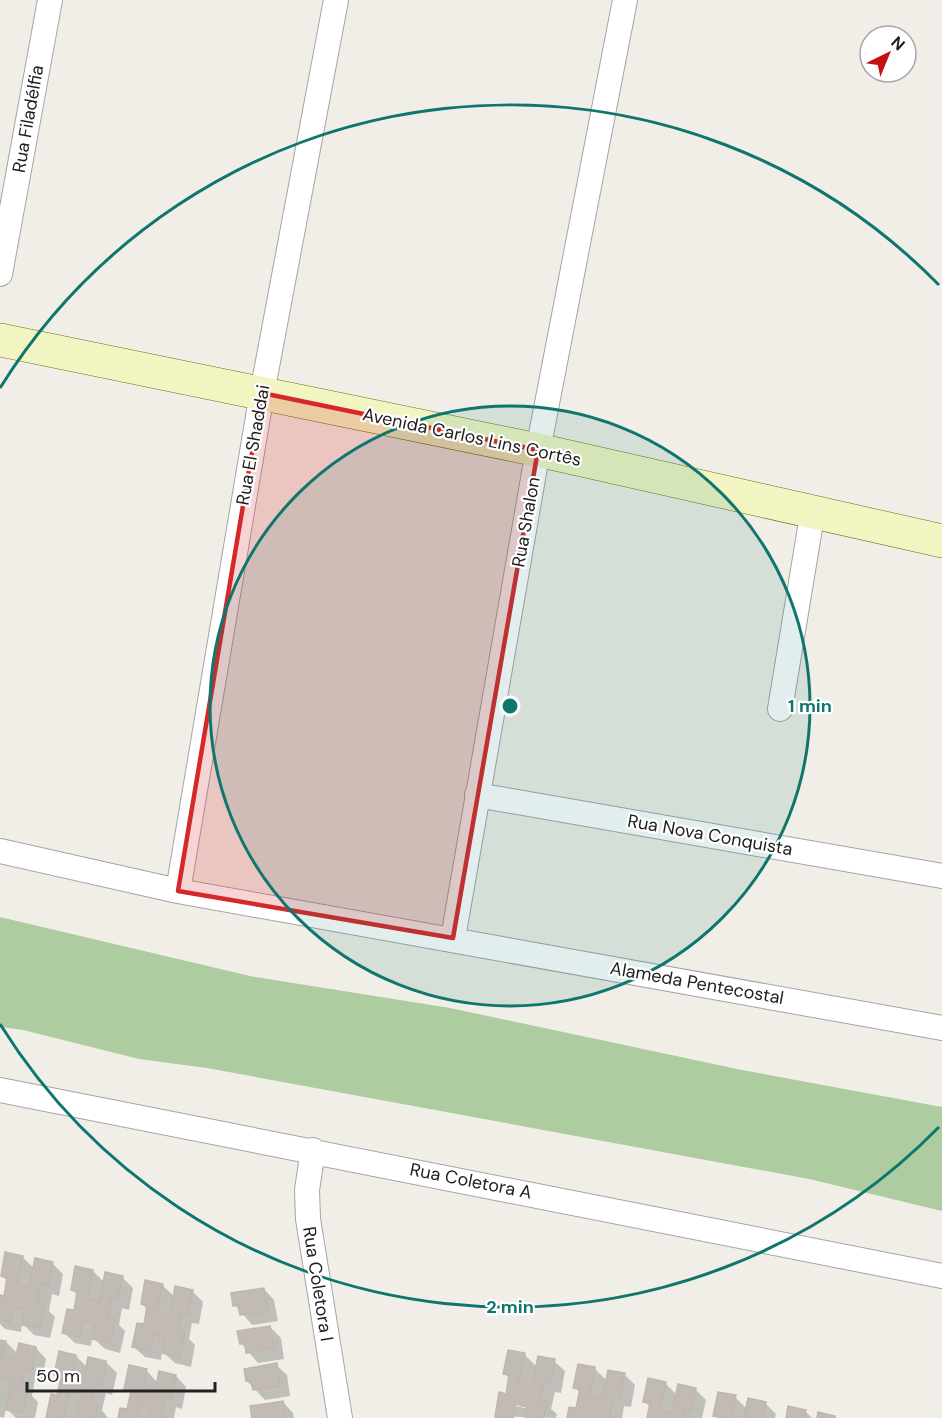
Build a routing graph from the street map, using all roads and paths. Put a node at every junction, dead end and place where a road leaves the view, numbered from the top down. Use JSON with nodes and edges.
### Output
{"nodes":[{"id":1,"x":50,"y":0,"type":"edge"},
{"id":2,"x":336,"y":0,"type":"edge"},
{"id":3,"x":626,"y":0,"type":"edge"},
{"id":4,"x":0,"y":274,"type":"edge"},
{"id":5,"x":0,"y":340,"type":"edge"},
{"id":6,"x":262,"y":393,"type":"junction"},
{"id":7,"x":538,"y":450,"type":"junction"},
{"id":8,"x":813,"y":510,"type":"junction"},
{"id":9,"x":942,"y":541,"type":"edge"},
{"id":10,"x":780,"y":709,"type":"dead end"},
{"id":11,"x":477,"y":795,"type":"junction"},
{"id":12,"x":0,"y":851,"type":"edge"},
{"id":13,"x":942,"y":876,"type":"edge"},
{"id":14,"x":178,"y":891,"type":"junction"},
{"id":15,"x":453,"y":938,"type":"junction"},
{"id":16,"x":942,"y":1028,"type":"edge"},
{"id":17,"x":0,"y":1090,"type":"edge"},
{"id":18,"x":313,"y":1150,"type":"junction"},
{"id":19,"x":942,"y":1276,"type":"edge"},
{"id":20,"x":340,"y":1418,"type":"edge"}],
"edges":[{"from":1,"to":4,"type":"street","name":"Rua Filadélfia"},
{"from":2,"to":6,"type":"street","name":"Rua El Shaddai"},
{"from":3,"to":7,"type":"street","name":"Rua Shalon"},
{"from":5,"to":6,"type":"street","name":"Avenida Carlos Lins Cortês"},
{"from":6,"to":7,"type":"street","name":"Avenida Carlos Lins Cortês"},
{"from":6,"to":14,"type":"street","name":"Rua El Shaddai"},
{"from":7,"to":8,"type":"street","name":"Avenida Carlos Lins Cortês"},
{"from":7,"to":11,"type":"street","name":"Rua Shalon"},
{"from":8,"to":9,"type":"street","name":"Avenida Carlos Lins Cortês"},
{"from":8,"to":10,"type":"street"},
{"from":11,"to":13,"type":"street","name":"Rua Nova Conquista"},
{"from":11,"to":15,"type":"street","name":"Rua Shalon"},
{"from":12,"to":14,"type":"street","name":"Alameda Pentecostal"},
{"from":14,"to":15,"type":"street","name":"Alameda Pentecostal"},
{"from":15,"to":16,"type":"street","name":"Alameda Pentecostal"},
{"from":17,"to":18,"type":"street","name":"Rua Coletora A"},
{"from":18,"to":19,"type":"street","name":"Rua Coletora A"},
{"from":18,"to":20,"type":"street","name":"Rua Coletora I"}]}
